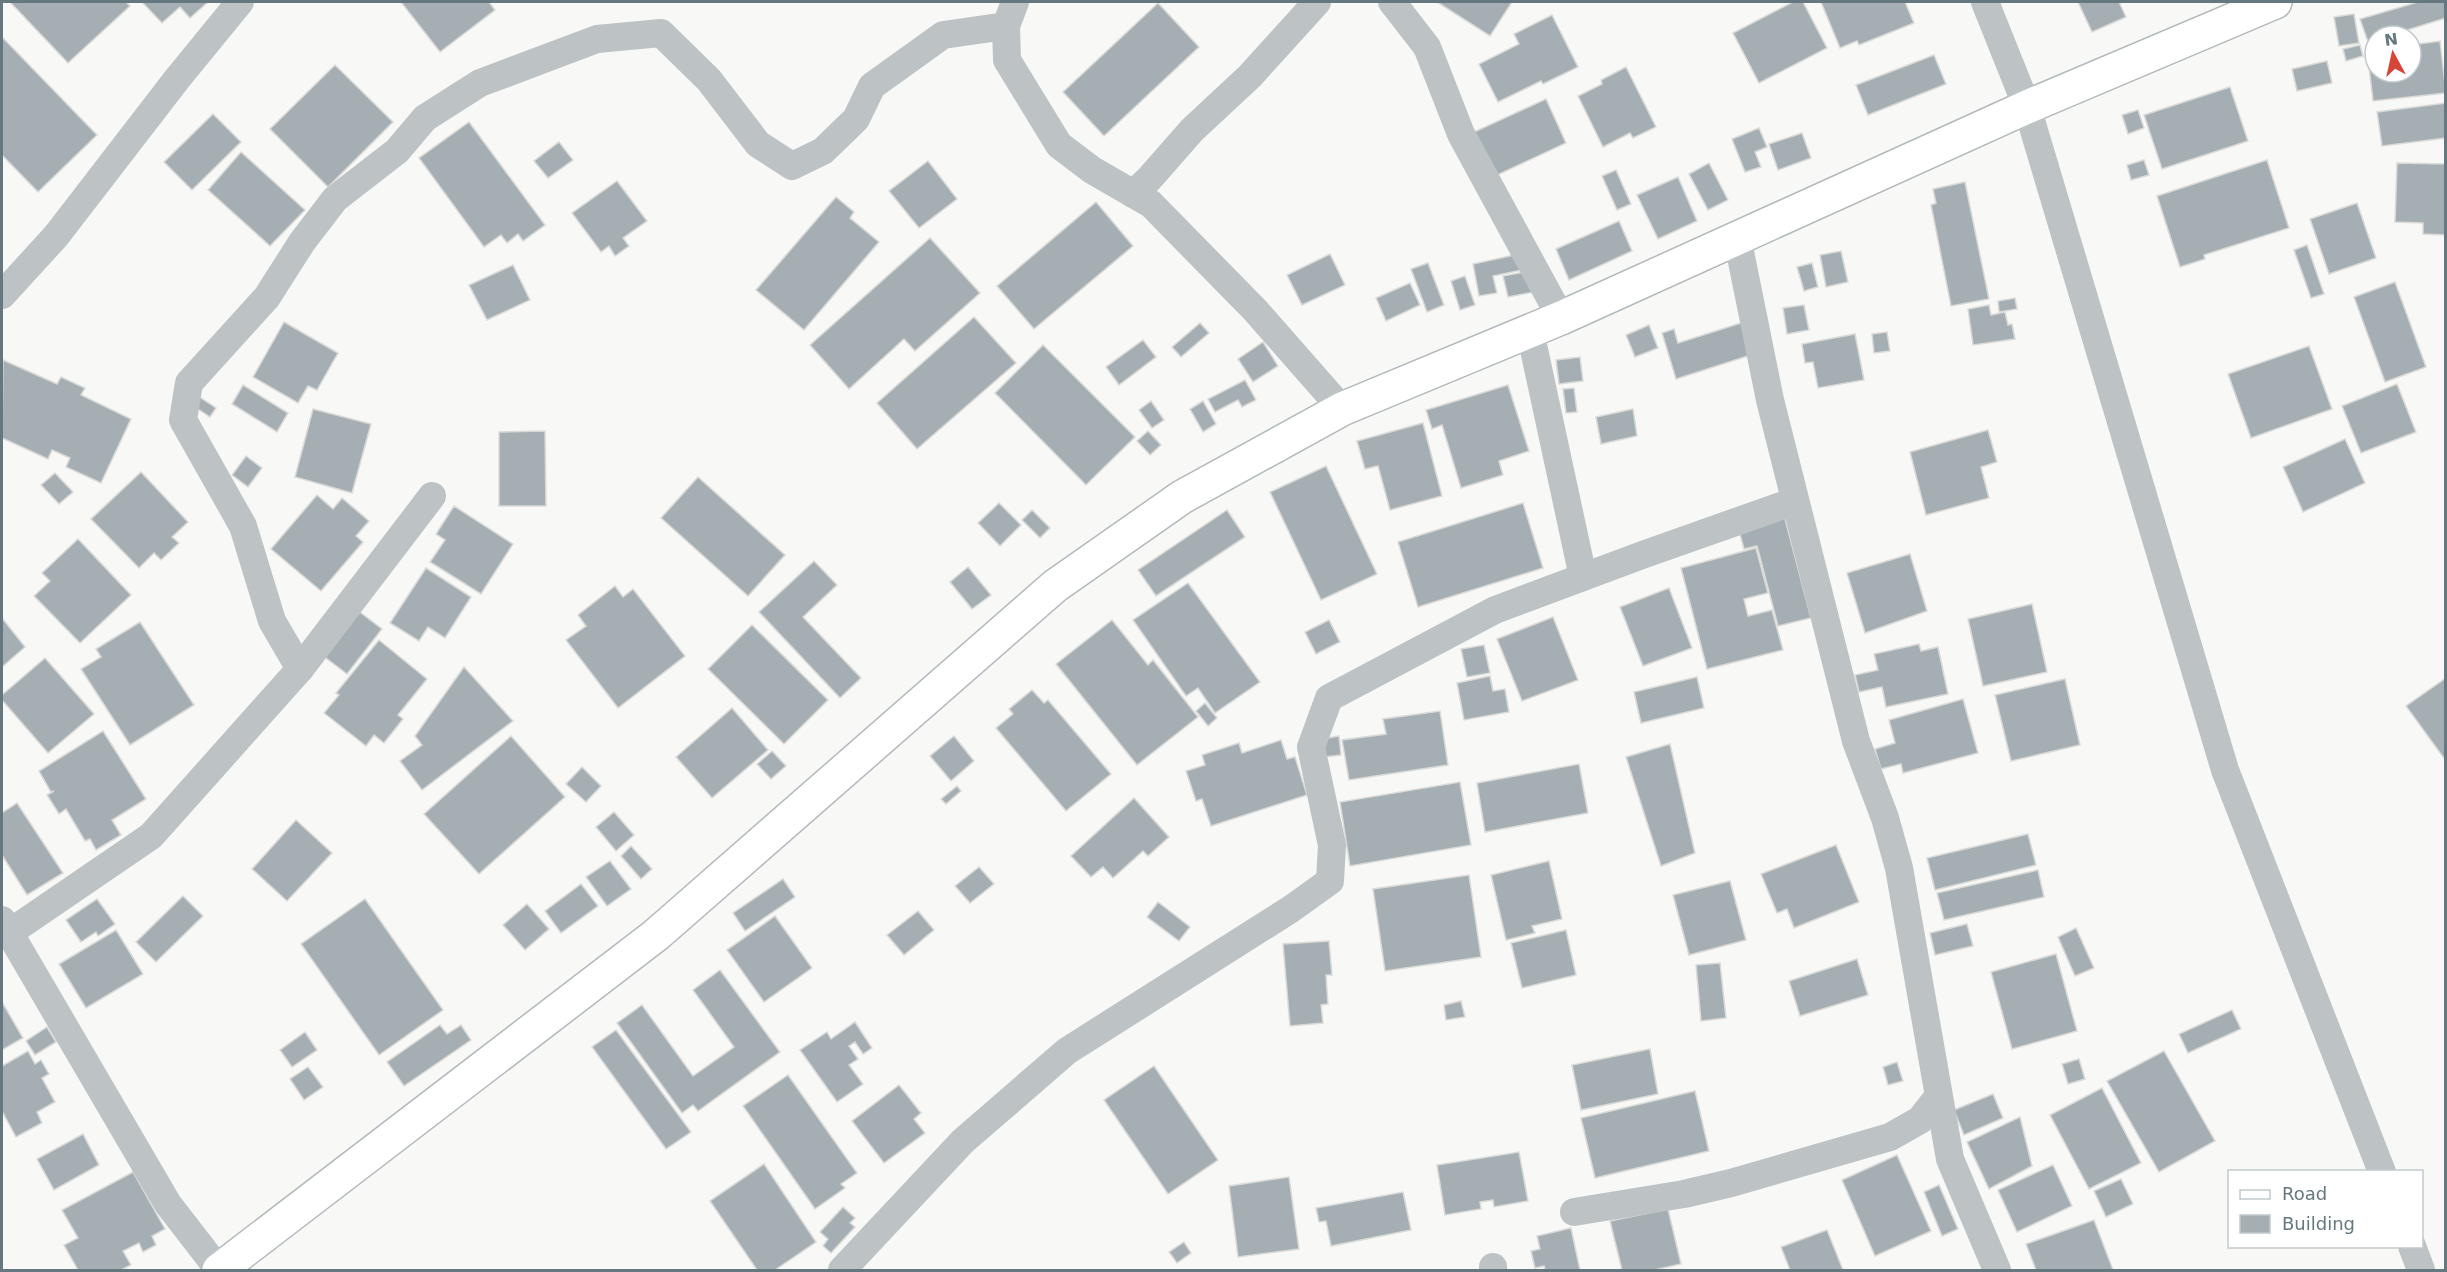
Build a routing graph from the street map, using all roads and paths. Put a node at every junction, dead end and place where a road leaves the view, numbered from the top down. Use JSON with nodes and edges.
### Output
{"nodes":[{"id":1,"x":240,"y":2,"type":"edge"},
{"id":2,"x":1317,"y":2,"type":"edge"},
{"id":3,"x":1392,"y":2,"type":"edge"},
{"id":4,"x":1985,"y":2,"type":"edge"},
{"id":5,"x":2275,"y":2,"type":"edge"},
{"id":6,"x":1010,"y":14,"type":"edge"},
{"id":7,"x":2027,"y":107,"type":"junction"},
{"id":8,"x":1133,"y":194,"type":"junction"},
{"id":9,"x":1737,"y":237,"type":"junction"},
{"id":10,"x":2,"y":295,"type":"edge"},
{"id":11,"x":1561,"y":318,"type":"junction"},
{"id":12,"x":1530,"y":331,"type":"junction"},
{"id":13,"x":1342,"y":409,"type":"junction"},
{"id":14,"x":432,"y":496,"type":"dead end"},
{"id":15,"x":1795,"y":501,"type":"junction"},
{"id":16,"x":1583,"y":577,"type":"junction"},
{"id":17,"x":300,"y":669,"type":"junction"},
{"id":18,"x":5,"y":926,"type":"edge"},
{"id":19,"x":1938,"y":1097,"type":"junction"},
{"id":20,"x":2381,"y":1170,"type":"edge"},
{"id":21,"x":1574,"y":1212,"type":"dead end"},
{"id":22,"x":2413,"y":1248,"type":"edge"},
{"id":23,"x":219,"y":1270,"type":"edge"},
{"id":24,"x":842,"y":1270,"type":"edge"},
{"id":25,"x":1997,"y":1270,"type":"edge"},
{"id":26,"x":2421,"y":1270,"type":"edge"}],
"edges":[{"from":1,"to":10,"type":"street"},
{"from":2,"to":8,"type":"street"},
{"from":3,"to":11,"type":"street"},
{"from":4,"to":7,"type":"street"},
{"from":5,"to":7,"type":"street"},
{"from":6,"to":8,"type":"street"},
{"from":6,"to":17,"type":"street"},
{"from":7,"to":9,"type":"street"},
{"from":7,"to":20,"type":"street"},
{"from":8,"to":13,"type":"street"},
{"from":9,"to":11,"type":"street"},
{"from":9,"to":15,"type":"street"},
{"from":11,"to":12,"type":"street"},
{"from":12,"to":13,"type":"street"},
{"from":12,"to":16,"type":"street"},
{"from":13,"to":23,"type":"street"},
{"from":14,"to":17,"type":"street"},
{"from":15,"to":16,"type":"street"},
{"from":15,"to":19,"type":"street"},
{"from":16,"to":24,"type":"street"},
{"from":17,"to":18,"type":"street"},
{"from":18,"to":23,"type":"street"},
{"from":19,"to":21,"type":"street"},
{"from":19,"to":25,"type":"street"},
{"from":22,"to":26,"type":"street"}]}
